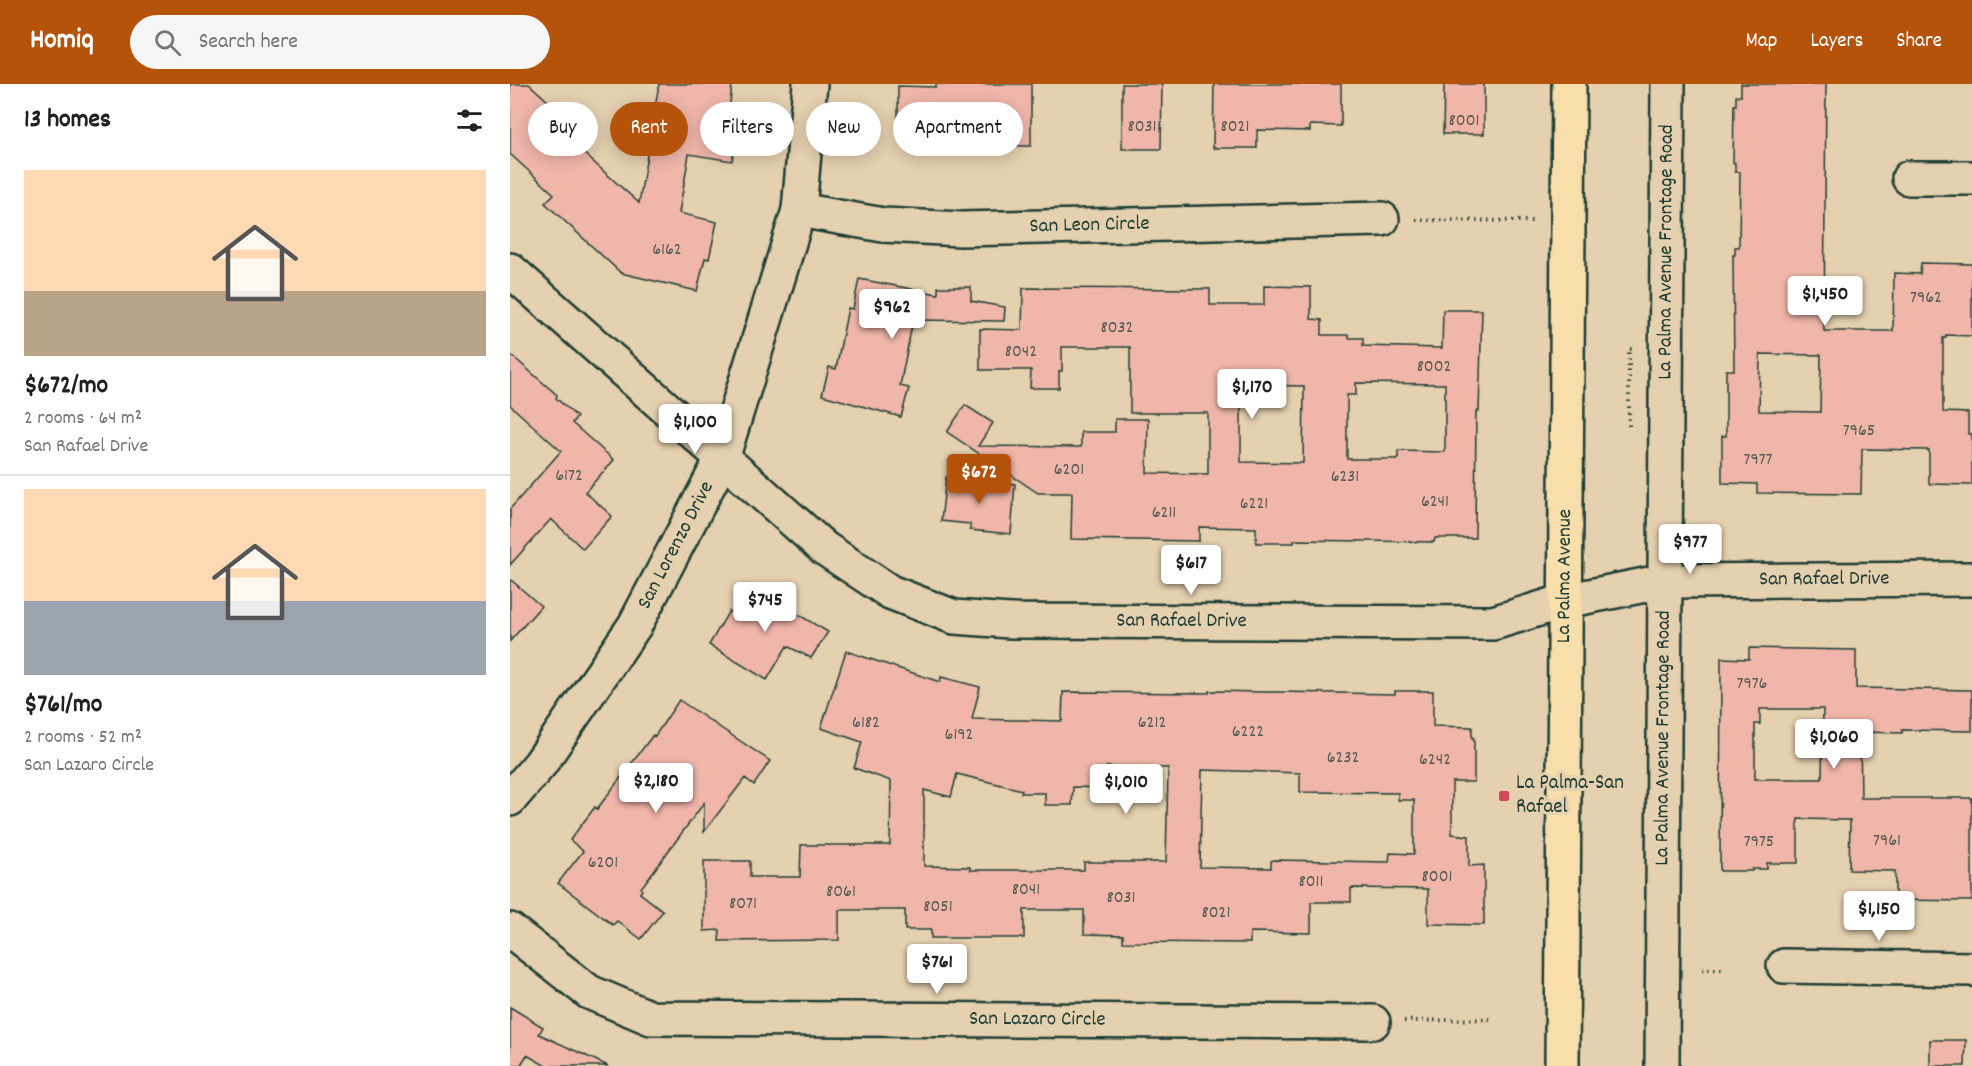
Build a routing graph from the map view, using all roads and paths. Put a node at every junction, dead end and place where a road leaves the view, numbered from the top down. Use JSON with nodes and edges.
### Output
{"nodes":[{"id":1,"x":810,"y":84,"type":"edge"},
{"id":2,"x":1569,"y":84,"type":"edge"},
{"id":3,"x":1668,"y":84,"type":"edge"},
{"id":4,"x":1909,"y":178,"type":"dead end"},
{"id":5,"x":1972,"y":178,"type":"edge"},
{"id":6,"x":799,"y":210,"type":"junction"},
{"id":7,"x":1382,"y":219,"type":"joint"},
{"id":8,"x":1568,"y":221,"type":"junction"},
{"id":9,"x":510,"y":270,"type":"edge"},
{"id":10,"x":722,"y":459,"type":"junction"},
{"id":11,"x":1972,"y":579,"type":"edge"},
{"id":12,"x":1665,"y":581,"type":"junction"},
{"id":13,"x":1565,"y":601,"type":"junction"},
{"id":14,"x":510,"y":799,"type":"edge"},
{"id":15,"x":510,"y":930,"type":"edge"},
{"id":16,"x":1784,"y":966,"type":"dead end"},
{"id":17,"x":1702,"y":969,"type":"dead end"},
{"id":18,"x":1724,"y":969,"type":"dead end"},
{"id":19,"x":1972,"y":969,"type":"edge"},
{"id":20,"x":1492,"y":1019,"type":"dead end"},
{"id":21,"x":1373,"y":1022,"type":"joint"},
{"id":22,"x":1562,"y":1066,"type":"edge"},
{"id":23,"x":1662,"y":1066,"type":"edge"}],
"edges":[{"from":1,"to":6,"type":"street","name":"San Lorenzo Drive"},
{"from":2,"to":8,"type":"main road","name":"La Palma Avenue"},
{"from":3,"to":12,"type":"street","name":"La Palma Avenue Frontage Road"},
{"from":4,"to":5,"type":"street"},
{"from":6,"to":7,"type":"street","name":"San Leon Circle"},
{"from":6,"to":10,"type":"street","name":"San Lorenzo Drive"},
{"from":7,"to":8,"type":"path"},
{"from":8,"to":13,"type":"main road","name":"La Palma Avenue"},
{"from":9,"to":10,"type":"street","name":"San Rafael Drive"},
{"from":10,"to":13,"type":"street","name":"San Rafael Drive"},
{"from":10,"to":14,"type":"street","name":"San Lorenzo Drive"},
{"from":11,"to":12,"type":"street","name":"San Rafael Drive"},
{"from":12,"to":13,"type":"street","name":"San Rafael Drive"},
{"from":12,"to":23,"type":"street","name":"La Palma Avenue Frontage Road"},
{"from":13,"to":22,"type":"main road","name":"La Palma Avenue"},
{"from":15,"to":21,"type":"street","name":"San Lazaro Circle"},
{"from":16,"to":19,"type":"street"},
{"from":17,"to":18,"type":"path"},
{"from":20,"to":21,"type":"path"}]}
